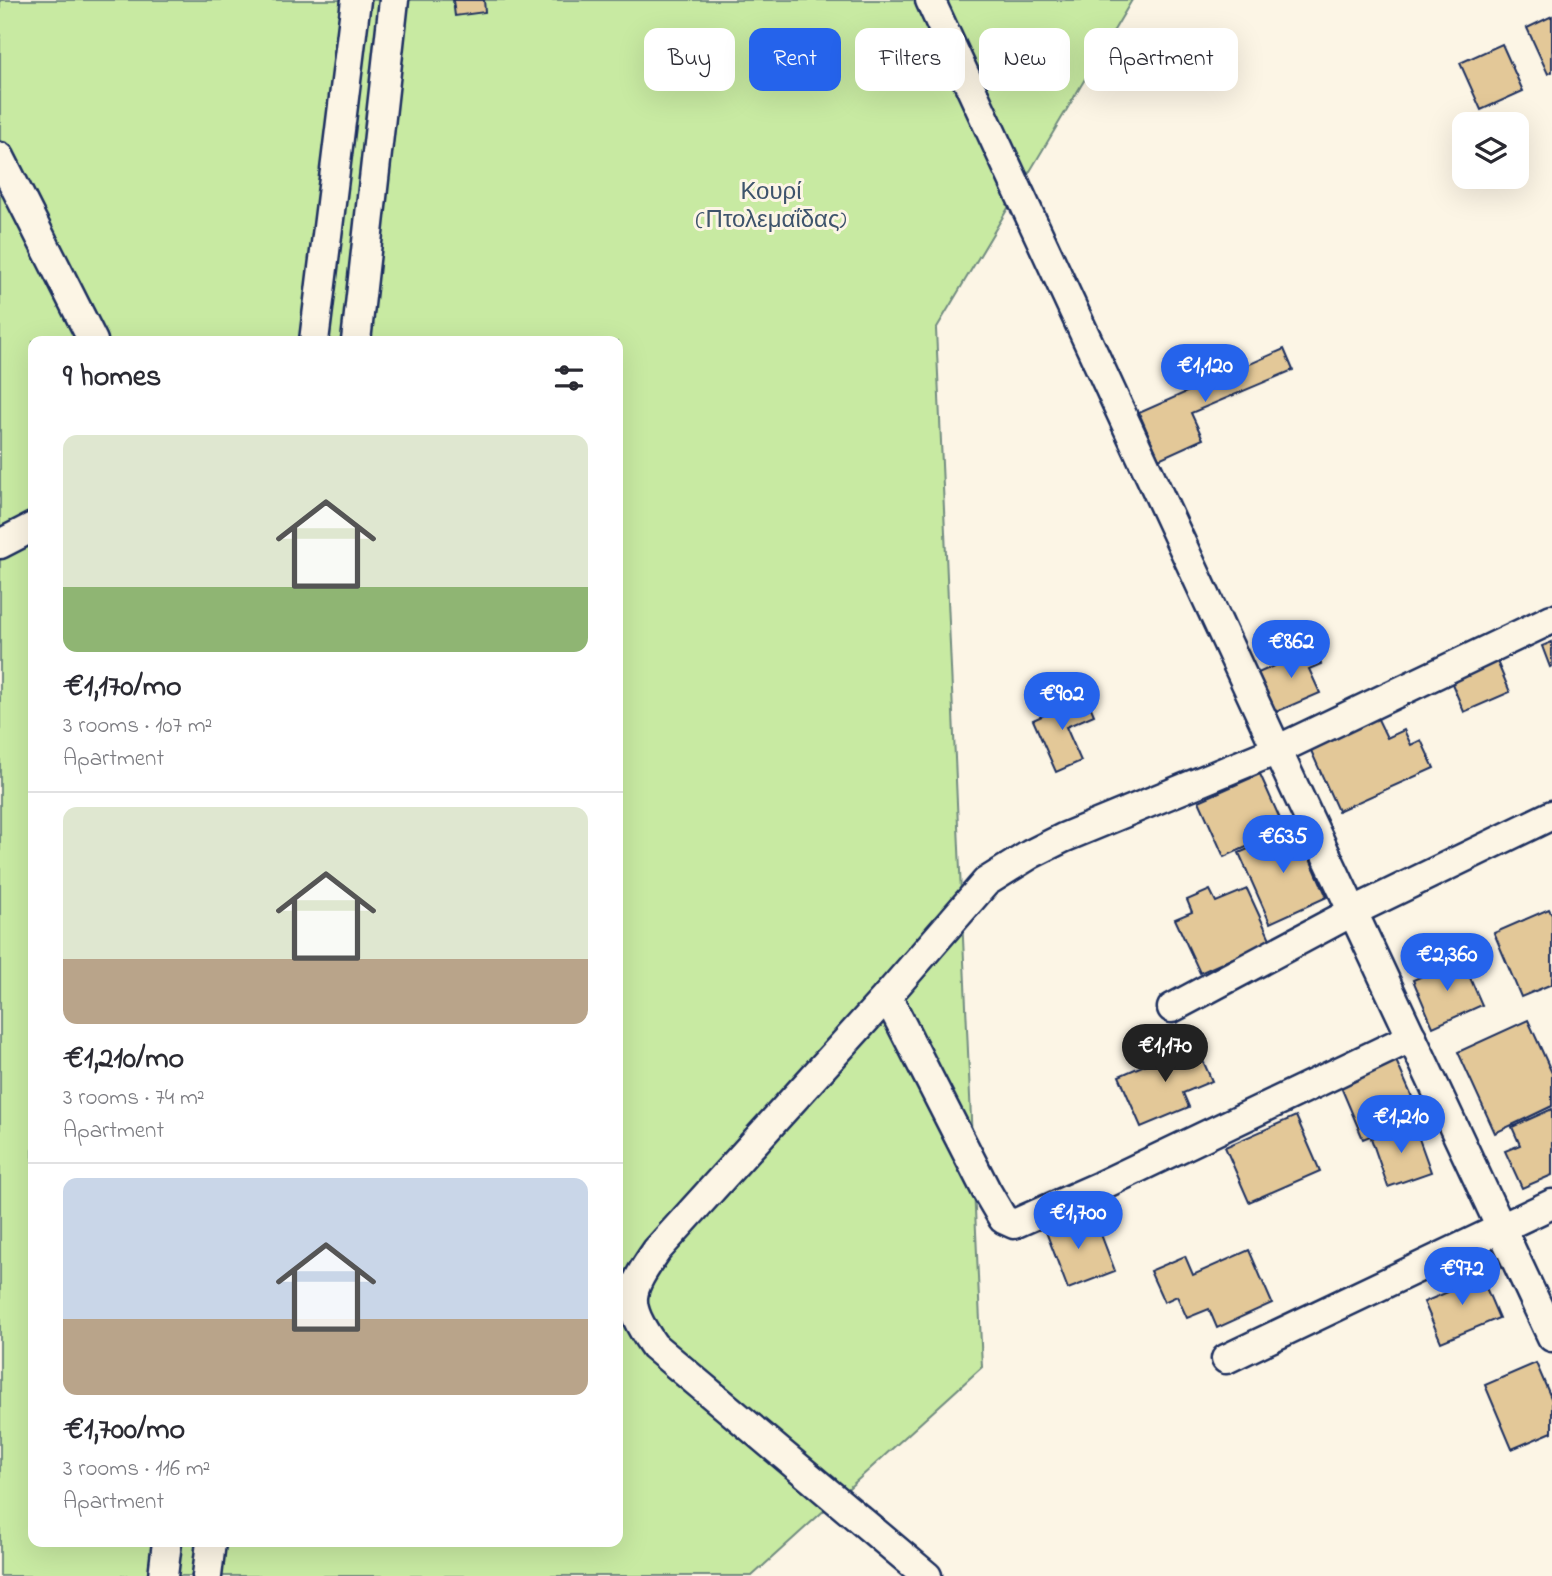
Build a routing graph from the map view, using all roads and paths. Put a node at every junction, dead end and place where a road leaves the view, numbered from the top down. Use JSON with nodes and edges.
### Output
{"nodes":[{"id":1,"x":356,"y":0,"type":"edge"},
{"id":2,"x":394,"y":0,"type":"edge"},
{"id":3,"x":930,"y":0,"type":"edge"},
{"id":4,"x":0,"y":157,"type":"edge"},
{"id":5,"x":90,"y":336,"type":"edge"},
{"id":6,"x":315,"y":336,"type":"edge"},
{"id":7,"x":357,"y":336,"type":"edge"},
{"id":8,"x":28,"y":530,"type":"edge"},
{"id":9,"x":0,"y":544,"type":"edge"},
{"id":10,"x":1552,"y":619,"type":"edge"},
{"id":11,"x":1277,"y":750,"type":"junction"},
{"id":12,"x":1552,"y":815,"type":"edge"},
{"id":13,"x":1354,"y":911,"type":"junction"},
{"id":14,"x":887,"y":996,"type":"junction"},
{"id":15,"x":1172,"y":1008,"type":"dead end"},
{"id":16,"x":1412,"y":1037,"type":"junction"},
{"id":17,"x":1552,"y":1204,"type":"edge"},
{"id":18,"x":1501,"y":1228,"type":"junction"},
{"id":19,"x":1552,"y":1337,"type":"edge"},
{"id":20,"x":1226,"y":1359,"type":"dead end"},
{"id":21,"x":166,"y":1547,"type":"edge"},
{"id":22,"x":210,"y":1547,"type":"edge"},
{"id":23,"x":163,"y":1576,"type":"edge"},
{"id":24,"x":207,"y":1576,"type":"edge"},
{"id":25,"x":927,"y":1576,"type":"edge"}],
"edges":[{"from":1,"to":6,"type":"street"},
{"from":2,"to":7,"type":"street"},
{"from":3,"to":11,"type":"street"},
{"from":4,"to":5,"type":"street"},
{"from":8,"to":9,"type":"street"},
{"from":10,"to":11,"type":"street"},
{"from":11,"to":13,"type":"street"},
{"from":11,"to":14,"type":"street"},
{"from":12,"to":13,"type":"street"},
{"from":13,"to":15,"type":"street"},
{"from":13,"to":16,"type":"street"},
{"from":14,"to":16,"type":"street"},
{"from":14,"to":25,"type":"street"},
{"from":16,"to":18,"type":"street"},
{"from":17,"to":18,"type":"street"},
{"from":18,"to":19,"type":"street"},
{"from":18,"to":20,"type":"street"},
{"from":21,"to":23,"type":"street"},
{"from":22,"to":24,"type":"street"}]}
